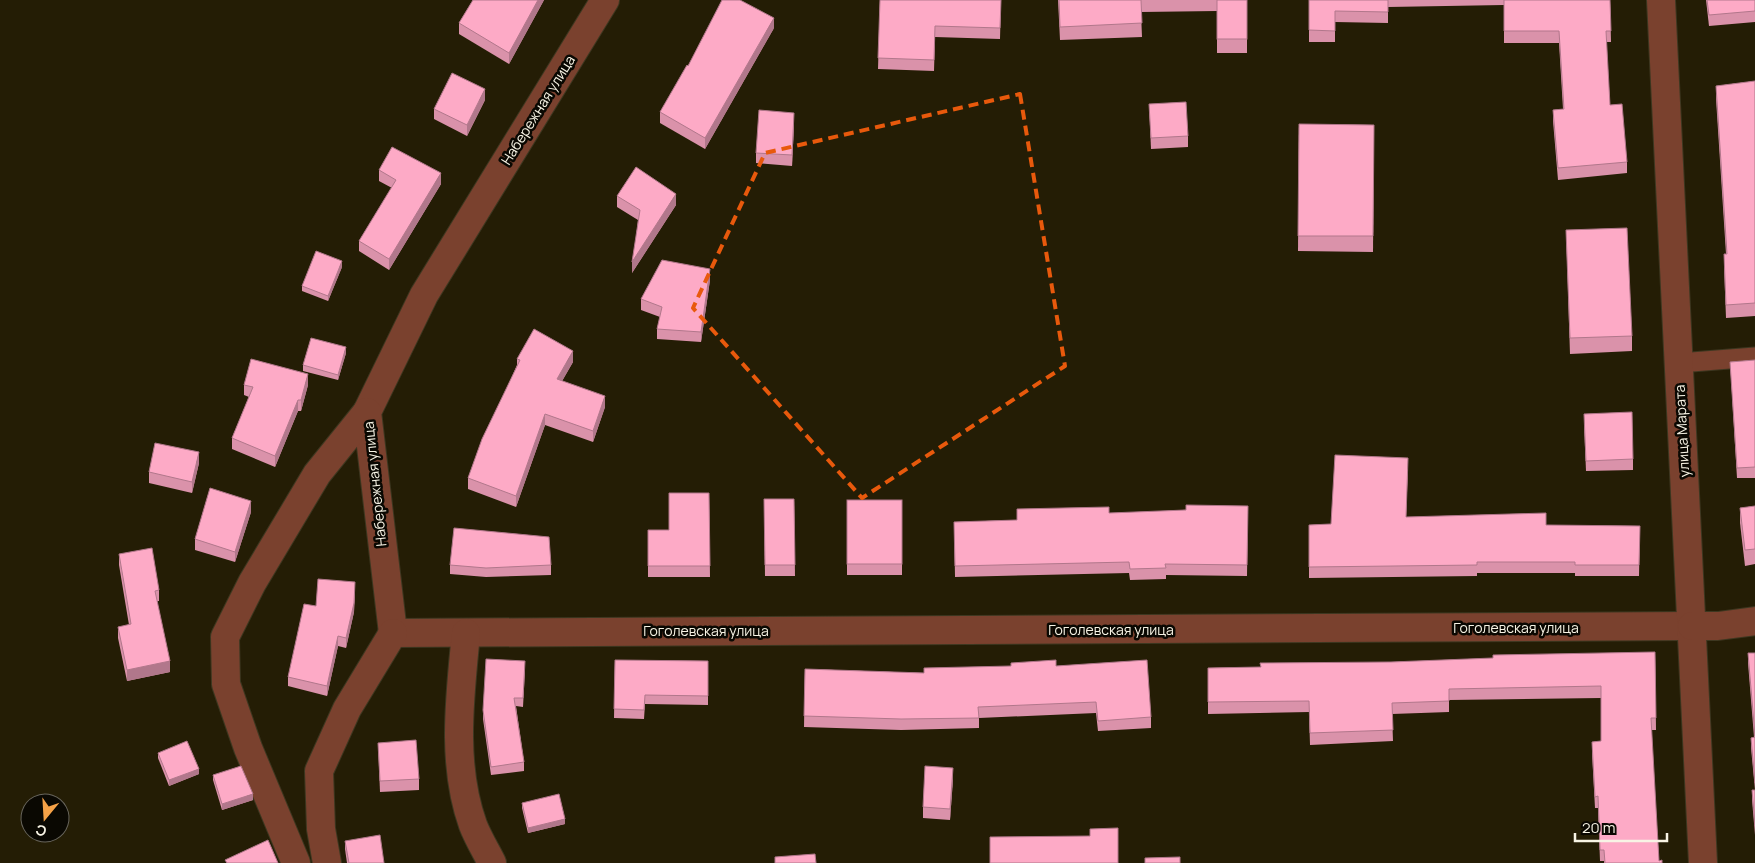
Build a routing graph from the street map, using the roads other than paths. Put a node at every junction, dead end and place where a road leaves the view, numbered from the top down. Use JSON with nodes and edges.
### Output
{"nodes":[{"id":1,"x":605,"y":0,"type":"edge"},
{"id":2,"x":1661,"y":0,"type":"edge"},
{"id":3,"x":1755,"y":357,"type":"edge"},
{"id":4,"x":1679,"y":363,"type":"junction"},
{"id":5,"x":367,"y":412,"type":"junction"},
{"id":6,"x":1755,"y":621,"type":"edge"},
{"id":7,"x":1692,"y":626,"type":"junction"},
{"id":8,"x":466,"y":632,"type":"junction"},
{"id":9,"x":394,"y":633,"type":"junction"},
{"id":10,"x":296,"y":863,"type":"edge"},
{"id":11,"x":327,"y":863,"type":"edge"},
{"id":12,"x":492,"y":863,"type":"edge"},
{"id":13,"x":1703,"y":863,"type":"edge"}],
"edges":[{"from":1,"to":5,"type":"street","name":"Набережная улица"},
{"from":2,"to":4,"type":"street","name":"улица Марата"},
{"from":3,"to":4,"type":"lane"},
{"from":4,"to":7,"type":"street","name":"улица Марата"},
{"from":5,"to":9,"type":"street","name":"Набережная улица"},
{"from":5,"to":10,"type":"street"},
{"from":6,"to":7,"type":"street","name":"Гоголевская улица"},
{"from":7,"to":8,"type":"street","name":"Гоголевская улица"},
{"from":7,"to":13,"type":"street","name":"улица Марата"},
{"from":8,"to":9,"type":"street"},
{"from":8,"to":12,"type":"street"},
{"from":9,"to":11,"type":"street"}]}
